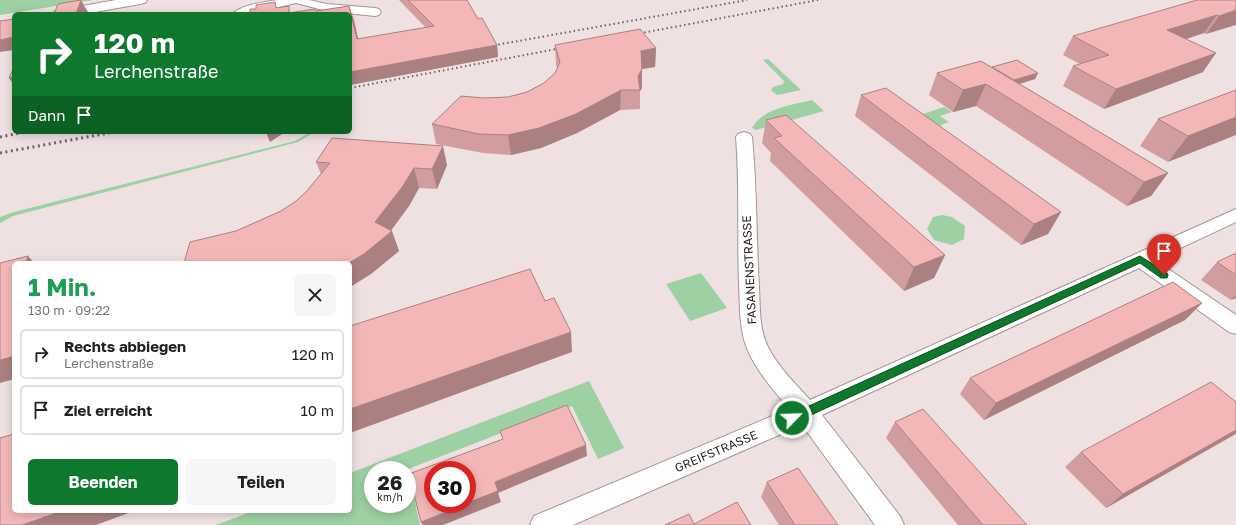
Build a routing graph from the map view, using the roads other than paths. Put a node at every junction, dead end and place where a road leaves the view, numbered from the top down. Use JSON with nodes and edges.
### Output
{"nodes":[{"id":1,"x":140,"y":0,"type":"edge"},
{"id":2,"x":295,"y":0,"type":"edge"},
{"id":3,"x":299,"y":0,"type":"edge"},
{"id":4,"x":71,"y":12,"type":"edge"},
{"id":5,"x":244,"y":12,"type":"edge"},
{"id":6,"x":375,"y":12,"type":"dead end"},
{"id":7,"x":744,"y":137,"type":"dead end"},
{"id":8,"x":1236,"y":215,"type":"edge"},
{"id":9,"x":1140,"y":259,"type":"junction"},
{"id":10,"x":1236,"y":326,"type":"edge"},
{"id":11,"x":806,"y":412,"type":"junction"},
{"id":12,"x":543,"y":525,"type":"edge"},
{"id":13,"x":891,"y":525,"type":"edge"}],
"edges":[{"from":1,"to":4,"type":"main road"},
{"from":2,"to":5,"type":"street"},
{"from":3,"to":6,"type":"street"},
{"from":7,"to":11,"type":"street","name":"FASANENSTRASSE"},
{"from":8,"to":9,"type":"street","name":"GREIFSTRASSE"},
{"from":9,"to":10,"type":"street"},
{"from":9,"to":11,"type":"street","name":"GREIFSTRASSE"},
{"from":11,"to":12,"type":"street","name":"GREIFSTRASSE"},
{"from":11,"to":13,"type":"street","name":"FASANENSTRASSE"}]}
